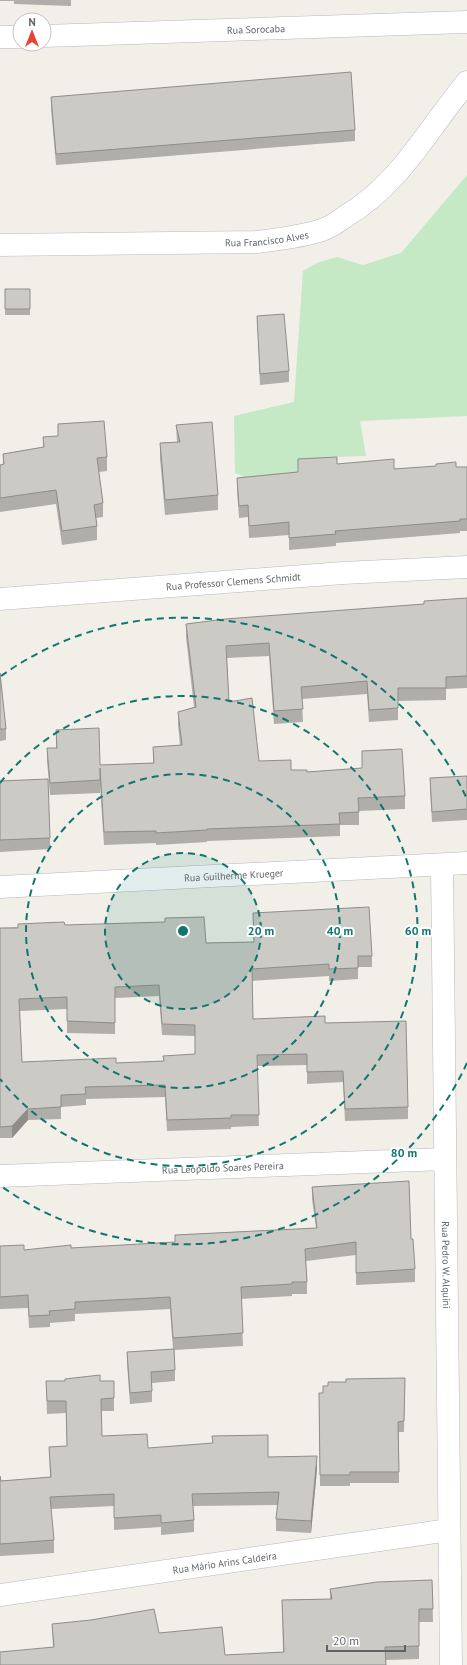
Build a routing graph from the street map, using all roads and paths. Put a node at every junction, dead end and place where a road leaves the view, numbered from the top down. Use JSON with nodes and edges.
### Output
{"nodes":[{"id":1,"x":467,"y":22,"type":"edge"},
{"id":2,"x":52,"y":36,"type":"edge"},
{"id":3,"x":0,"y":37,"type":"edge"},
{"id":4,"x":12,"y":37,"type":"edge"},
{"id":5,"x":467,"y":82,"type":"edge"},
{"id":6,"x":0,"y":245,"type":"edge"},
{"id":7,"x":467,"y":566,"type":"edge"},
{"id":8,"x":0,"y":599,"type":"edge"},
{"id":9,"x":467,"y":863,"type":"edge"},
{"id":10,"x":442,"y":865,"type":"junction"},
{"id":11,"x":0,"y":888,"type":"edge"},
{"id":12,"x":445,"y":1159,"type":"junction"},
{"id":13,"x":0,"y":1176,"type":"edge"},
{"id":14,"x":449,"y":1530,"type":"junction"},
{"id":15,"x":0,"y":1595,"type":"edge"},
{"id":16,"x":451,"y":1665,"type":"edge"}],
"edges":[{"from":1,"to":2,"type":"street","name":"Rua Sorocaba"},
{"from":3,"to":4,"type":"street"},
{"from":5,"to":6,"type":"street","name":"Rua Francisco Alves"},
{"from":7,"to":8,"type":"street","name":"Rua Professor Clemens Schmidt"},
{"from":9,"to":10,"type":"street","name":"Rua Guilherme Krueger"},
{"from":10,"to":11,"type":"street","name":"Rua Guilherme Krueger"},
{"from":10,"to":12,"type":"street","name":"Rua Pedro W. Alquíni"},
{"from":12,"to":13,"type":"street","name":"Rua Leopoldo Soares Pereira"},
{"from":12,"to":14,"type":"street","name":"Rua Pedro W. Alquíni"},
{"from":14,"to":15,"type":"street","name":"Rua Mário Arins Caldeira"},
{"from":14,"to":16,"type":"street","name":"Rua Pedro W. Alquíni"}]}
